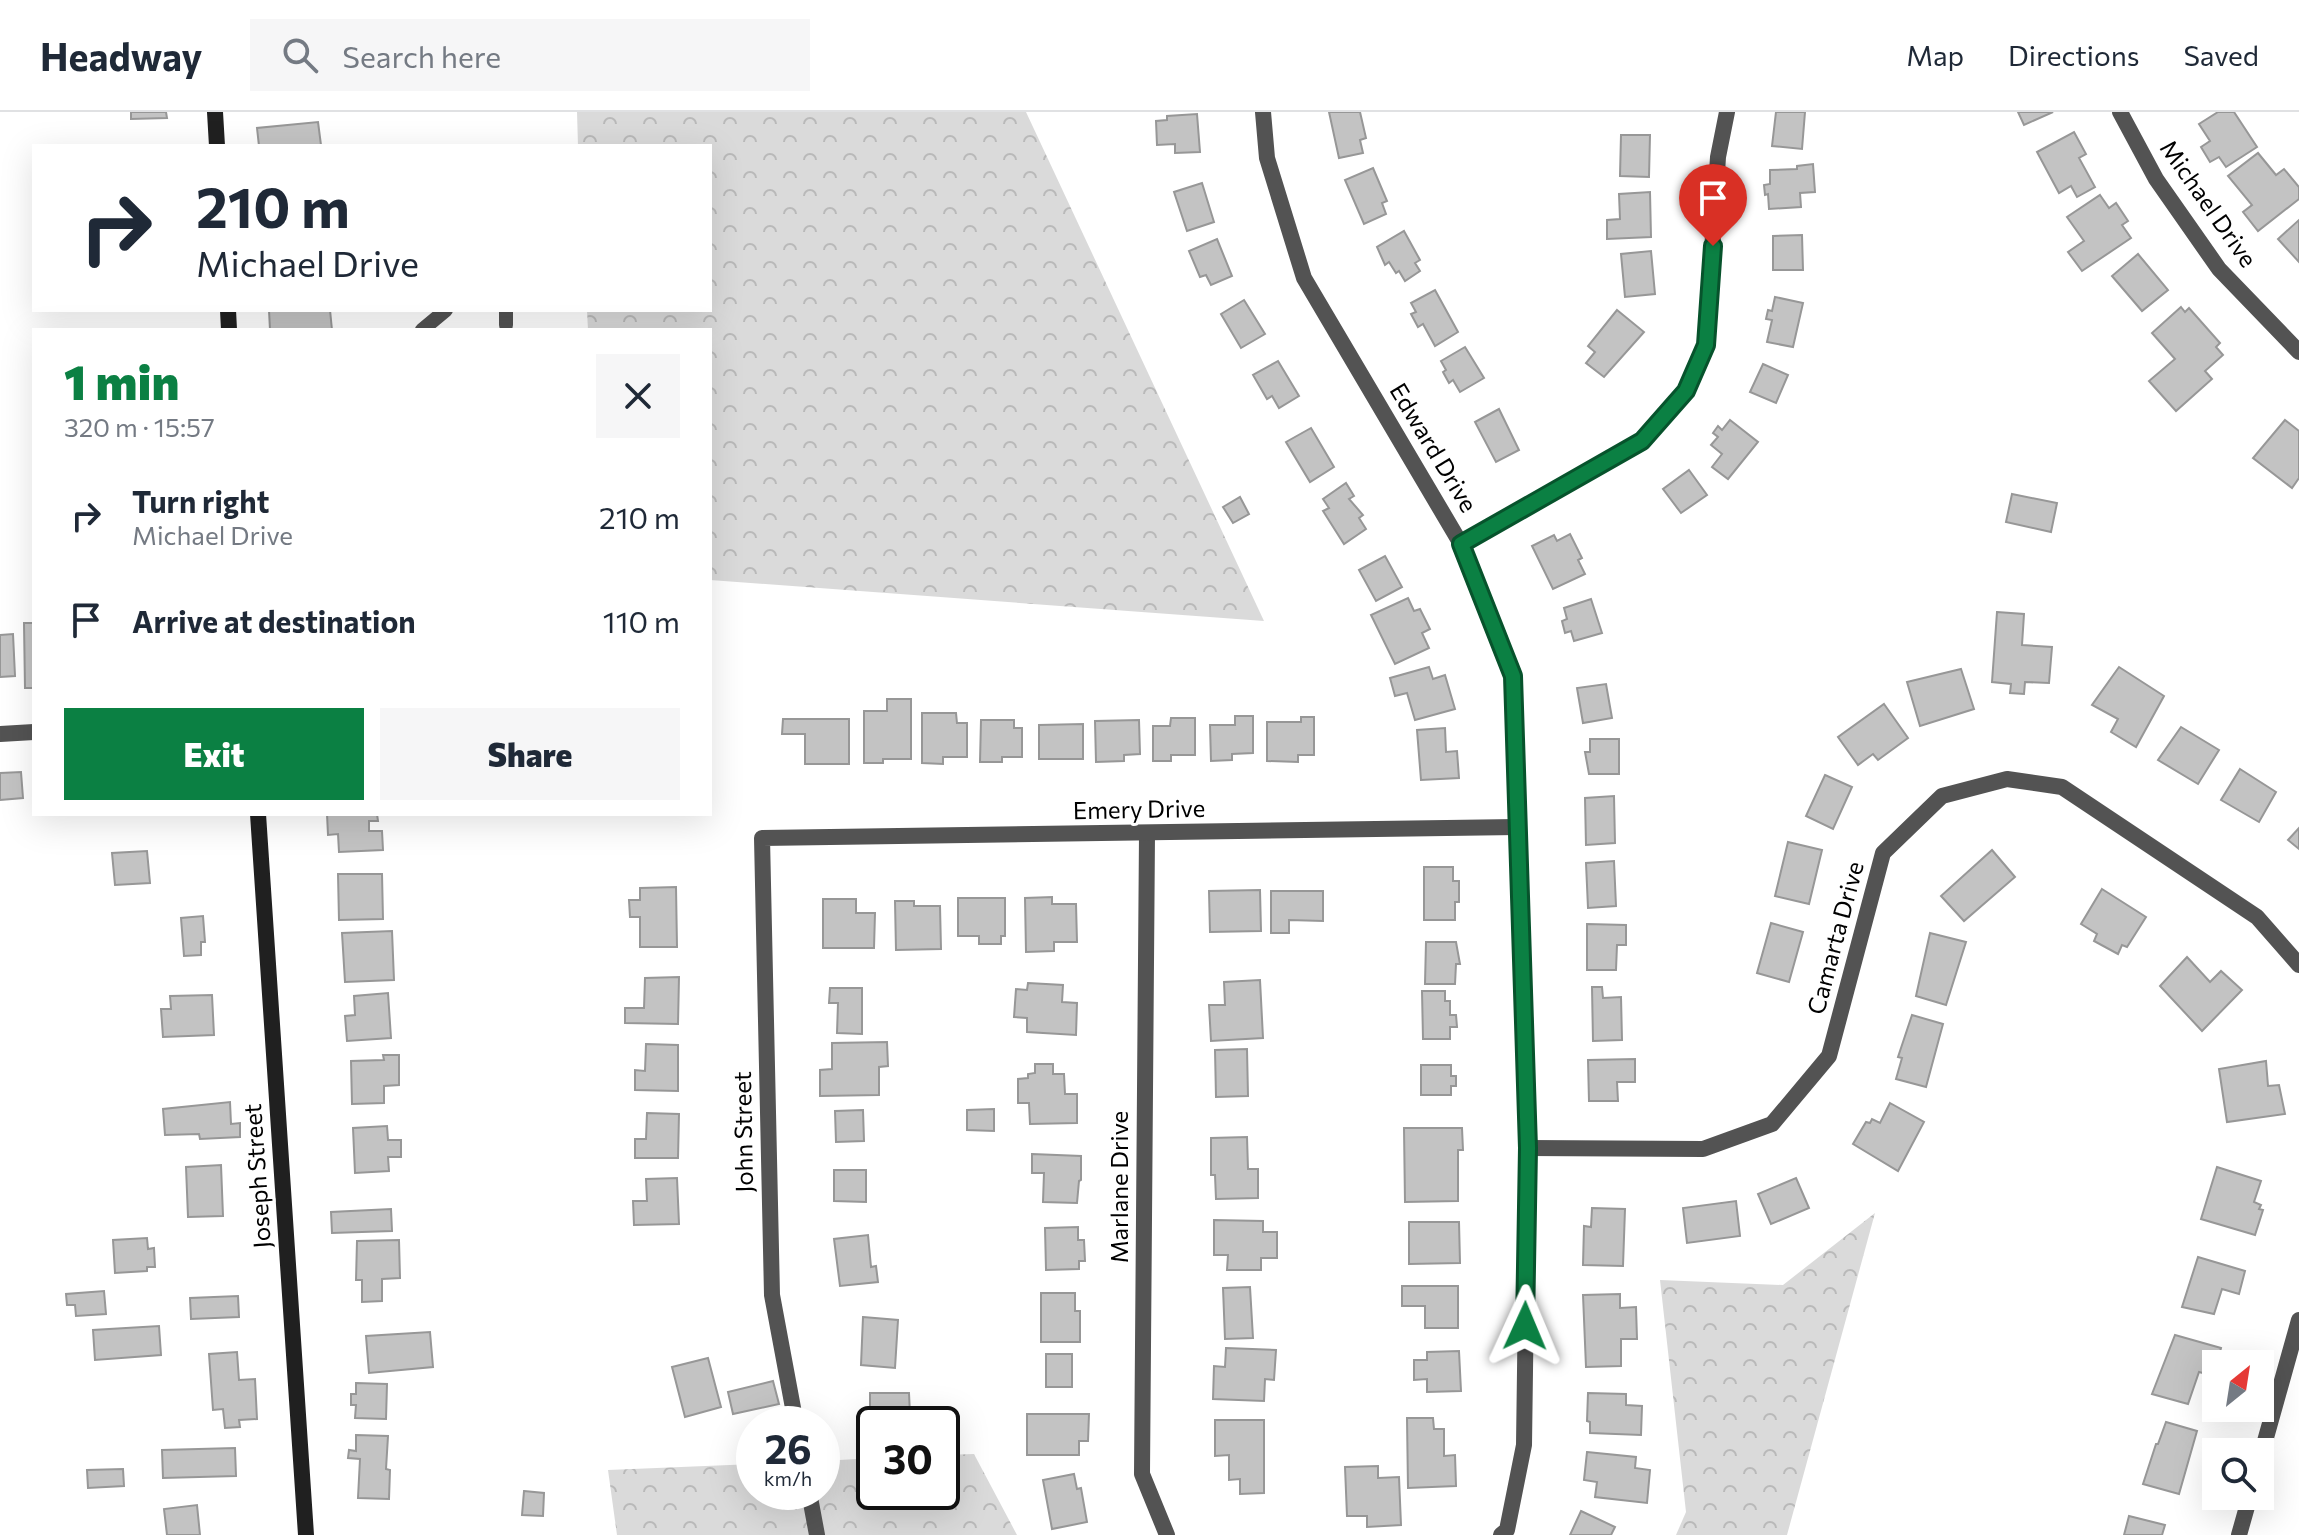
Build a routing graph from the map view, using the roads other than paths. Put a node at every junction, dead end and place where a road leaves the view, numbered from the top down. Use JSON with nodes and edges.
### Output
{"nodes":[{"id":1,"x":215,"y":112,"type":"edge"},
{"id":2,"x":1263,"y":112,"type":"edge"},
{"id":3,"x":1727,"y":112,"type":"edge"},
{"id":4,"x":2120,"y":112,"type":"edge"},
{"id":5,"x":217,"y":144,"type":"edge"},
{"id":6,"x":444,"y":312,"type":"edge"},
{"id":7,"x":424,"y":328,"type":"edge"},
{"id":8,"x":2299,"y":352,"type":"edge"},
{"id":9,"x":1461,"y":544,"type":"junction"},
{"id":10,"x":32,"y":732,"type":"edge"},
{"id":11,"x":0,"y":734,"type":"edge"},
{"id":12,"x":258,"y":816,"type":"edge"},
{"id":13,"x":1517,"y":827,"type":"junction"},
{"id":14,"x":1147,"y":834,"type":"junction"},
{"id":15,"x":762,"y":838,"type":"joint"},
{"id":16,"x":2299,"y":965,"type":"edge"},
{"id":17,"x":1528,"y":1148,"type":"junction"},
{"id":18,"x":2299,"y":1320,"type":"edge"},
{"id":19,"x":793,"y":1406,"type":"edge"},
{"id":20,"x":2266,"y":1438,"type":"edge"},
{"id":21,"x":812,"y":1510,"type":"edge"},
{"id":22,"x":2246,"y":1510,"type":"edge"},
{"id":23,"x":306,"y":1535,"type":"edge"},
{"id":24,"x":817,"y":1535,"type":"edge"},
{"id":25,"x":1167,"y":1535,"type":"edge"},
{"id":26,"x":1501,"y":1535,"type":"edge"},
{"id":27,"x":2239,"y":1535,"type":"edge"}],
"edges":[{"from":1,"to":5,"type":"street"},
{"from":2,"to":9,"type":"street","name":"Edward Drive"},
{"from":3,"to":9,"type":"street"},
{"from":4,"to":8,"type":"street","name":"Michael Drive"},
{"from":6,"to":7,"type":"lane"},
{"from":9,"to":13,"type":"street","name":"Edward Drive"},
{"from":10,"to":11,"type":"street"},
{"from":12,"to":23,"type":"street","name":"Joseph Street"},
{"from":13,"to":14,"type":"street","name":"Emery Drive"},
{"from":13,"to":17,"type":"street","name":"Edward Drive"},
{"from":14,"to":15,"type":"street","name":"Emery Drive"},
{"from":14,"to":25,"type":"street","name":"Marlane Drive"},
{"from":15,"to":19,"type":"street","name":"John Street"},
{"from":16,"to":17,"type":"street","name":"Camarta Drive"},
{"from":17,"to":26,"type":"street","name":"Edward Drive"},
{"from":18,"to":20,"type":"street"},
{"from":21,"to":24,"type":"street"},
{"from":22,"to":27,"type":"street"}]}
